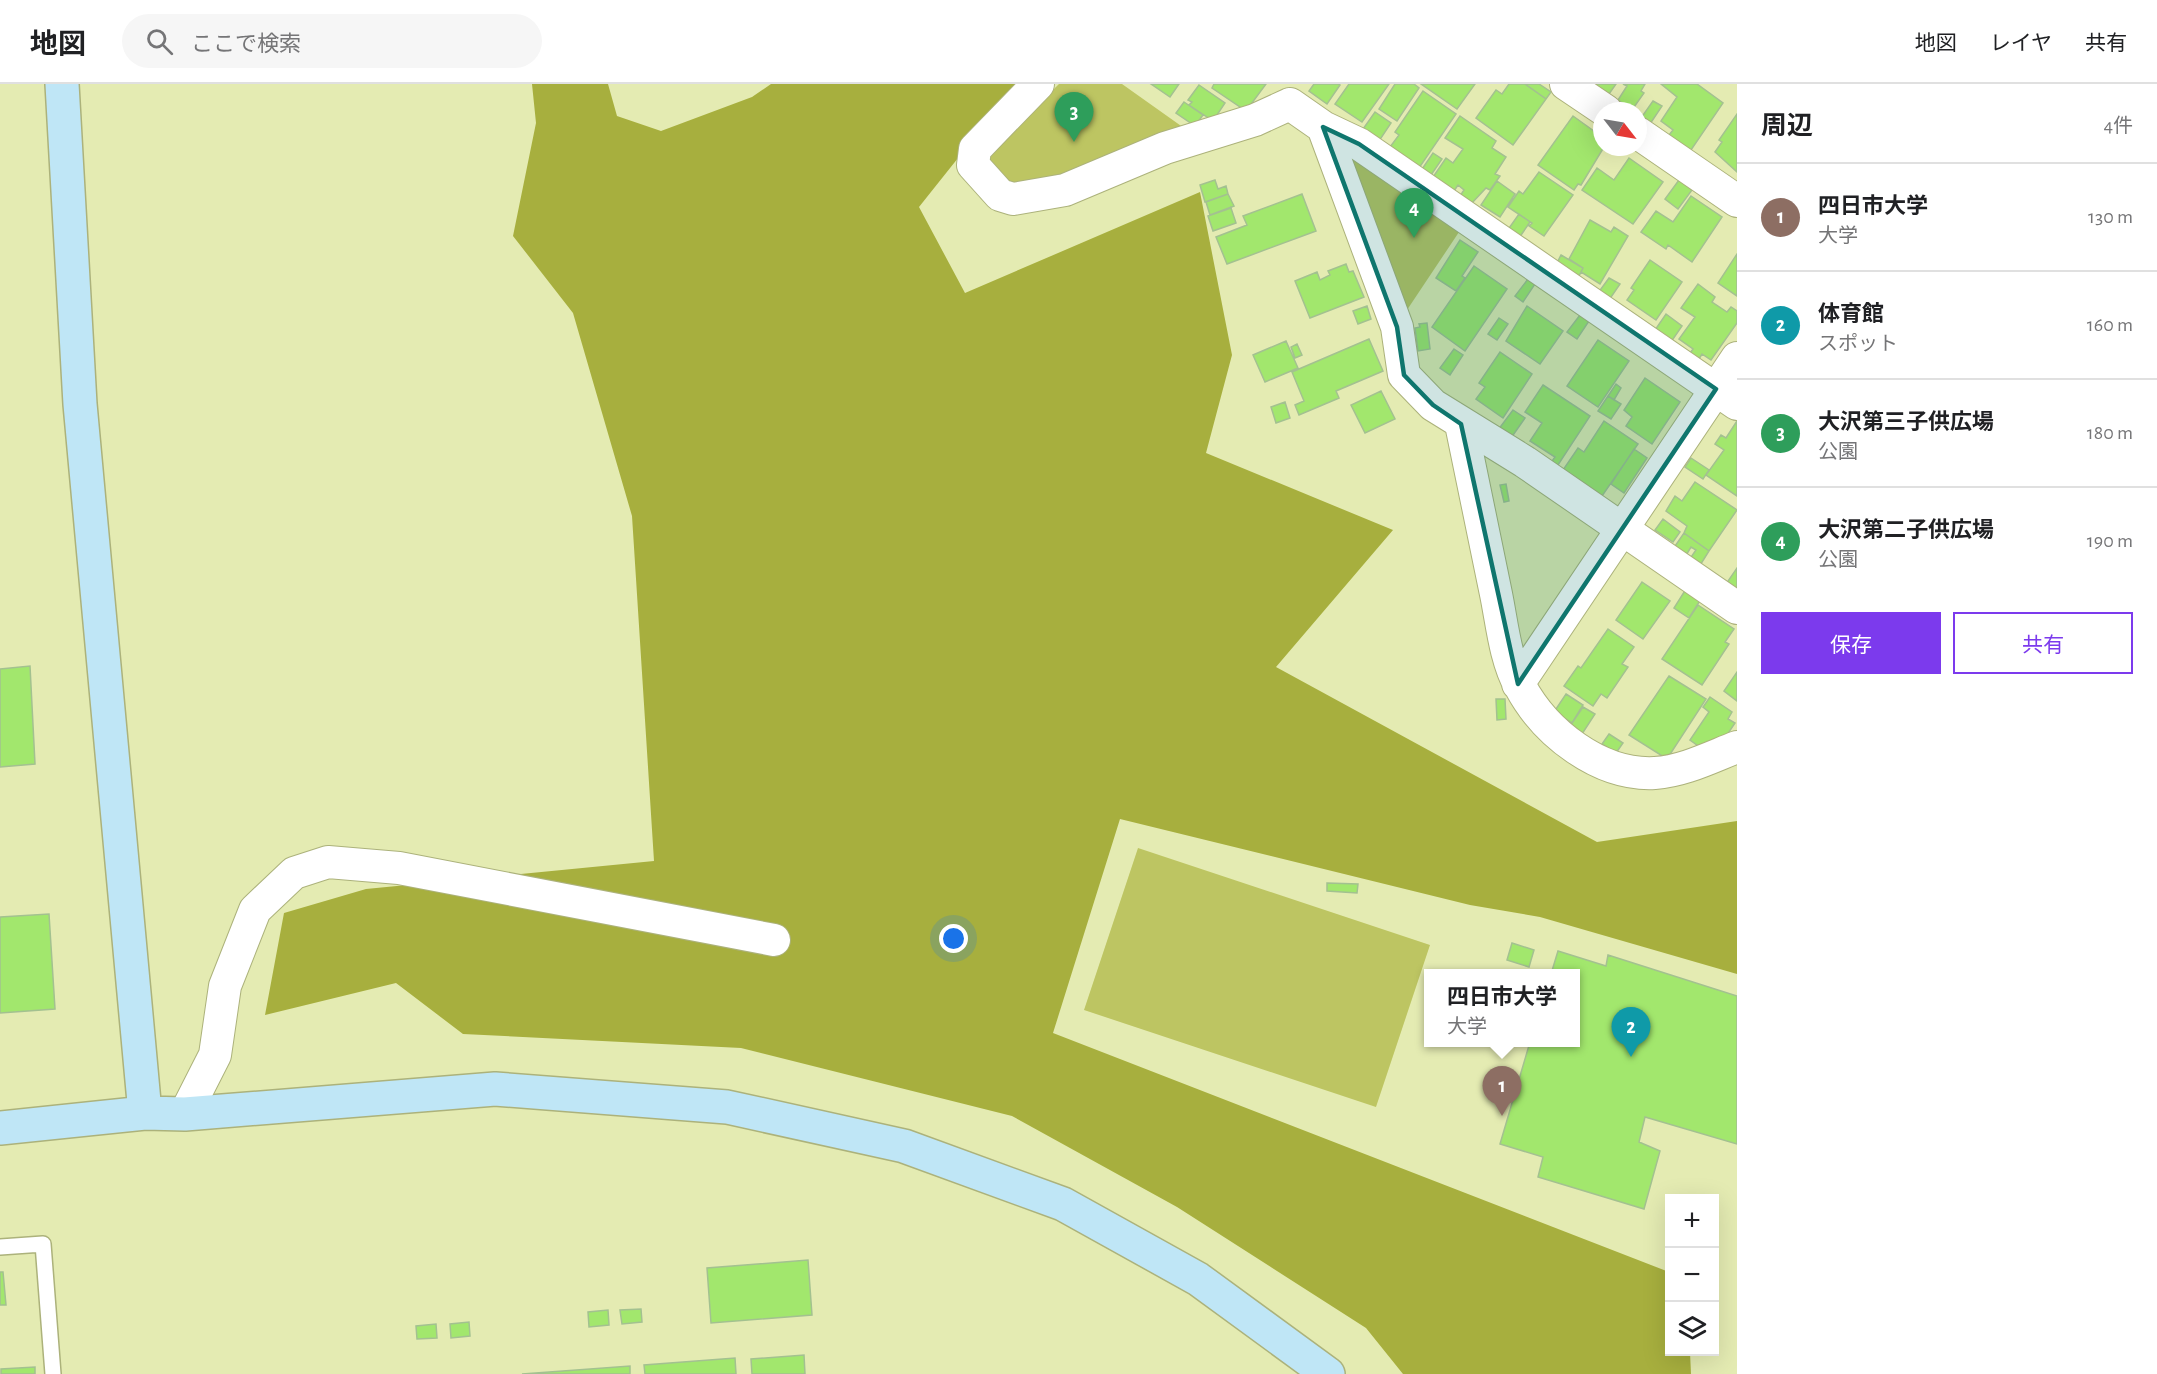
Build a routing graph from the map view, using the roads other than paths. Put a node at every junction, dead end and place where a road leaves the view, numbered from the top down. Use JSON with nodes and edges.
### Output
{"nodes":[{"id":1,"x":62,"y":84,"type":"edge"},
{"id":2,"x":1038,"y":84,"type":"edge"},
{"id":3,"x":1566,"y":84,"type":"edge"},
{"id":4,"x":1291,"y":94,"type":"edge"},
{"id":5,"x":1593,"y":103,"type":"edge"},
{"id":6,"x":1323,"y":127,"type":"junction"},
{"id":7,"x":1647,"y":139,"type":"edge"},
{"id":8,"x":1737,"y":201,"type":"edge"},
{"id":9,"x":1737,"y":358,"type":"edge"},
{"id":10,"x":1726,"y":397,"type":"edge"},
{"id":11,"x":1461,"y":424,"type":"junction"},
{"id":12,"x":1621,"y":529,"type":"junction"},
{"id":13,"x":1737,"y":609,"type":"edge"},
{"id":14,"x":1518,"y":684,"type":"junction"},
{"id":15,"x":1737,"y":747,"type":"edge"},
{"id":16,"x":774,"y":940,"type":"dead end"},
{"id":17,"x":145,"y":1113,"type":"junction"},
{"id":18,"x":185,"y":1113,"type":"junction"},
{"id":19,"x":0,"y":1128,"type":"edge"},
{"id":20,"x":0,"y":1247,"type":"edge"},
{"id":21,"x":53,"y":1374,"type":"edge"},
{"id":22,"x":1328,"y":1374,"type":"edge"}],
"edges":[{"from":1,"to":17,"type":"street"},
{"from":2,"to":4,"type":"street"},
{"from":3,"to":5,"type":"street"},
{"from":4,"to":6,"type":"street"},
{"from":6,"to":10,"type":"street"},
{"from":6,"to":11,"type":"street"},
{"from":7,"to":8,"type":"street"},
{"from":9,"to":10,"type":"street"},
{"from":10,"to":12,"type":"street"},
{"from":11,"to":12,"type":"street"},
{"from":11,"to":14,"type":"street"},
{"from":12,"to":13,"type":"street"},
{"from":12,"to":14,"type":"street"},
{"from":14,"to":15,"type":"street"},
{"from":16,"to":18,"type":"street"},
{"from":17,"to":18,"type":"street"},
{"from":17,"to":19,"type":"street"},
{"from":18,"to":22,"type":"street"},
{"from":20,"to":21,"type":"lane"}]}
